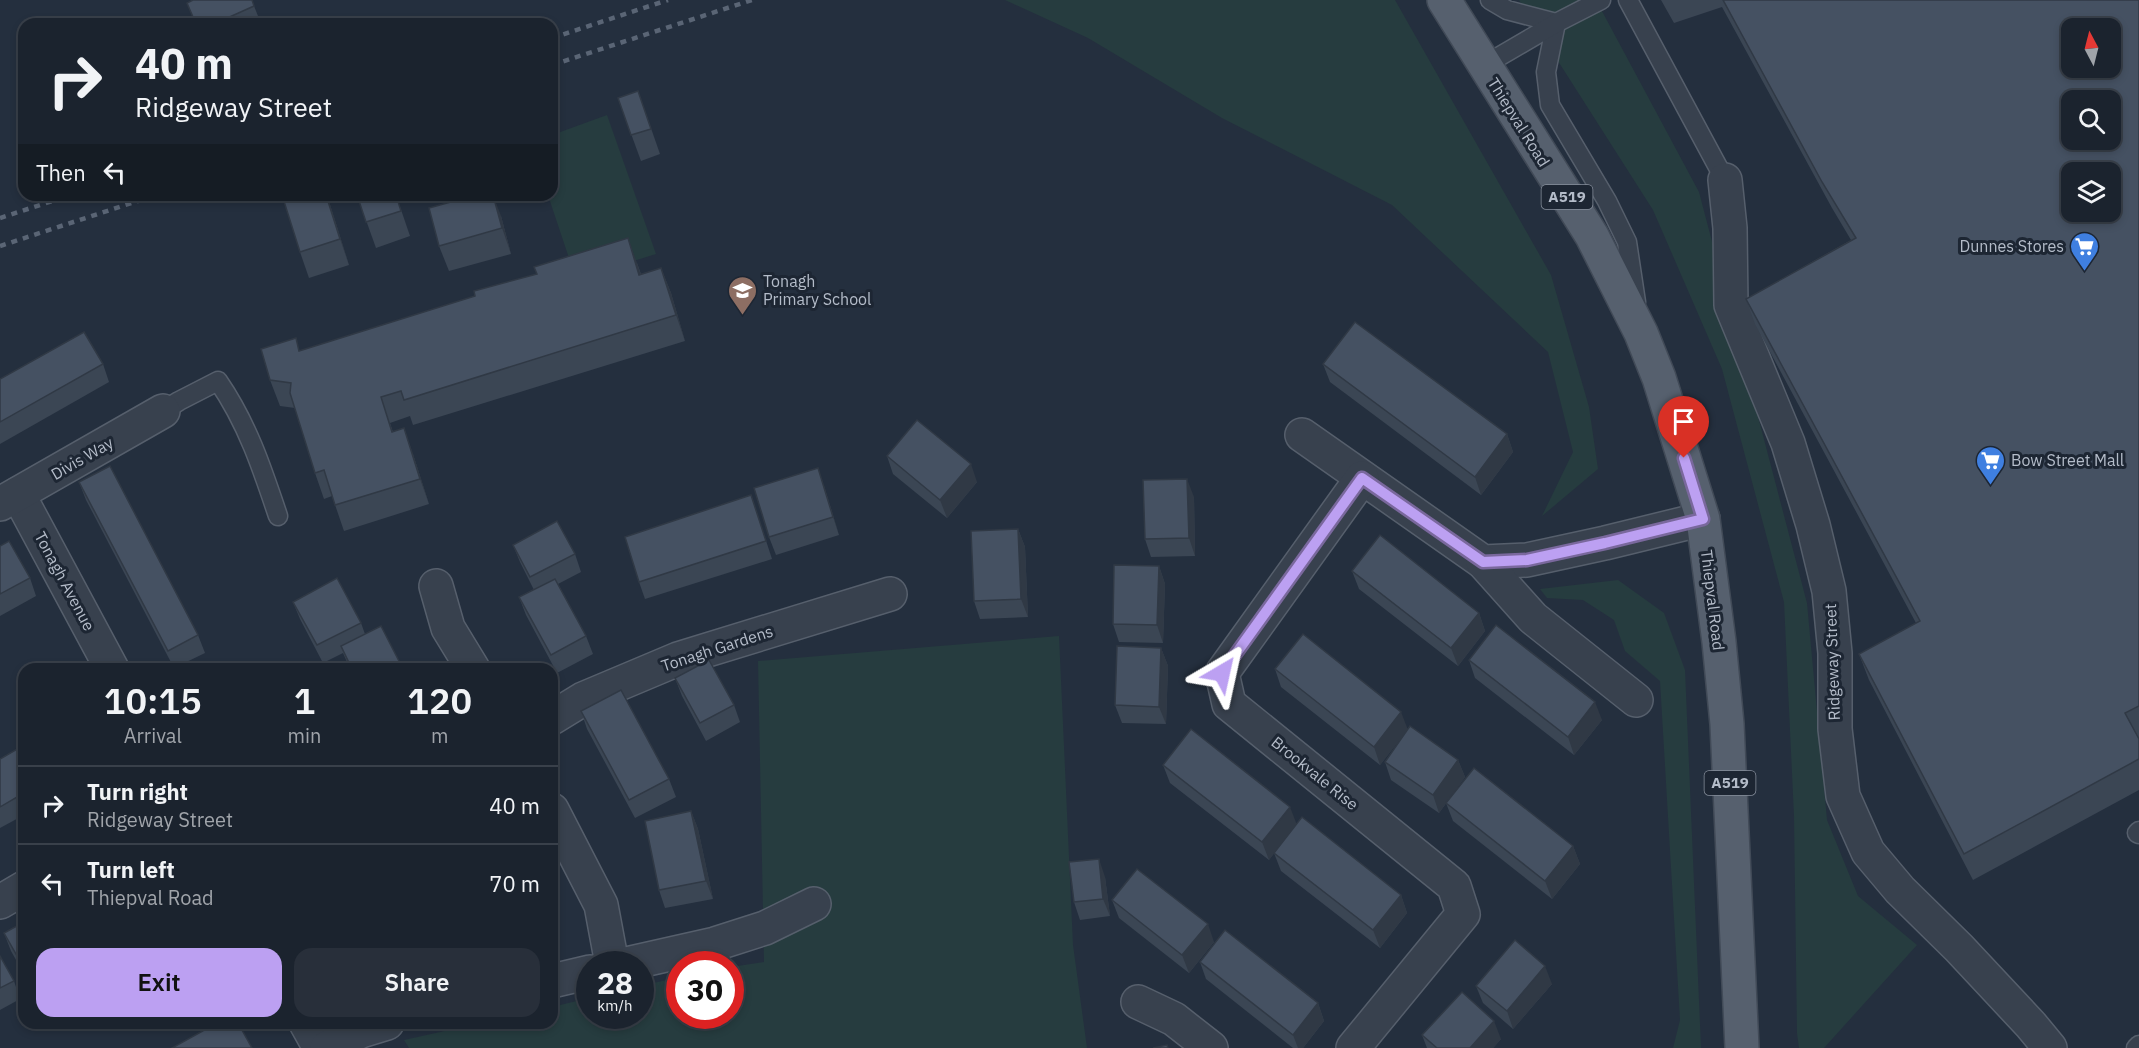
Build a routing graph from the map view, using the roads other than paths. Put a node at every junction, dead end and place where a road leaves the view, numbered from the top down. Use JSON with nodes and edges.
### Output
{"nodes":[{"id":1,"x":1444,"y":0,"type":"edge"},
{"id":2,"x":1490,"y":0,"type":"edge"},
{"id":3,"x":1601,"y":0,"type":"edge"},
{"id":4,"x":1628,"y":0,"type":"edge"},
{"id":5,"x":1558,"y":22,"type":"junction"},
{"id":6,"x":1483,"y":66,"type":"junction"},
{"id":7,"x":1725,"y":180,"type":"joint"},
{"id":8,"x":1641,"y":333,"type":"junction"},
{"id":9,"x":163,"y":411,"type":"joint"},
{"id":10,"x":1302,"y":435,"type":"dead end"},
{"id":11,"x":1362,"y":478,"type":"junction"},
{"id":12,"x":9,"y":499,"type":"edge"},
{"id":13,"x":278,"y":516,"type":"dead end"},
{"id":14,"x":1703,"y":519,"type":"junction"},
{"id":15,"x":1483,"y":562,"type":"junction"},
{"id":16,"x":436,"y":586,"type":"dead end"},
{"id":17,"x":890,"y":594,"type":"dead end"},
{"id":18,"x":108,"y":663,"type":"edge"},
{"id":19,"x":469,"y":663,"type":"edge"},
{"id":20,"x":1636,"y":700,"type":"dead end"},
{"id":21,"x":558,"y":714,"type":"edge"},
{"id":22,"x":558,"y":821,"type":"edge"},
{"id":23,"x":18,"y":892,"type":"edge"},
{"id":24,"x":0,"y":902,"type":"edge"},
{"id":25,"x":814,"y":904,"type":"dead end"},
{"id":26,"x":610,"y":951,"type":"edge"},
{"id":27,"x":654,"y":958,"type":"edge"},
{"id":28,"x":576,"y":975,"type":"edge"},
{"id":29,"x":558,"y":980,"type":"edge"},
{"id":30,"x":1138,"y":1002,"type":"dead end"},
{"id":31,"x":309,"y":1029,"type":"edge"},
{"id":32,"x":368,"y":1029,"type":"edge"},
{"id":33,"x":320,"y":1048,"type":"edge"},
{"id":34,"x":327,"y":1048,"type":"edge"},
{"id":35,"x":1211,"y":1048,"type":"edge"},
{"id":36,"x":1353,"y":1048,"type":"edge"},
{"id":37,"x":1743,"y":1048,"type":"edge"},
{"id":38,"x":2050,"y":1048,"type":"edge"}],
"edges":[{"from":1,"to":6,"type":"main road","name":"Thiepval Road","number":"A519"},
{"from":2,"to":5,"type":"lane"},
{"from":3,"to":5,"type":"lane"},
{"from":4,"to":7,"type":"lane"},
{"from":5,"to":6,"type":"lane"},
{"from":5,"to":8,"type":"lane"},
{"from":6,"to":8,"type":"main road","name":"Thiepval Road","number":"A519"},
{"from":7,"to":38,"type":"street","name":"Ridgeway Street"},
{"from":8,"to":14,"type":"main road","name":"Thiepval Road","number":"A519"},
{"from":9,"to":12,"type":"street","name":"Divis Way"},
{"from":9,"to":13,"type":"lane"},
{"from":10,"to":11,"type":"street"},
{"from":11,"to":15,"type":"street"},
{"from":11,"to":36,"type":"street","name":"Brookvale Rise"},
{"from":12,"to":18,"type":"street","name":"Tonagh Avenue"},
{"from":14,"to":15,"type":"street"},
{"from":14,"to":37,"type":"main road","name":"Thiepval Road","number":"A519"},
{"from":15,"to":20,"type":"street"},
{"from":16,"to":19,"type":"street"},
{"from":17,"to":21,"type":"street","name":"Tonagh Gardens"},
{"from":22,"to":26,"type":"street"},
{"from":23,"to":24,"type":"street"},
{"from":25,"to":27,"type":"street"},
{"from":28,"to":29,"type":"street"},
{"from":30,"to":35,"type":"street"},
{"from":31,"to":33,"type":"street"},
{"from":32,"to":34,"type":"street"}]}
